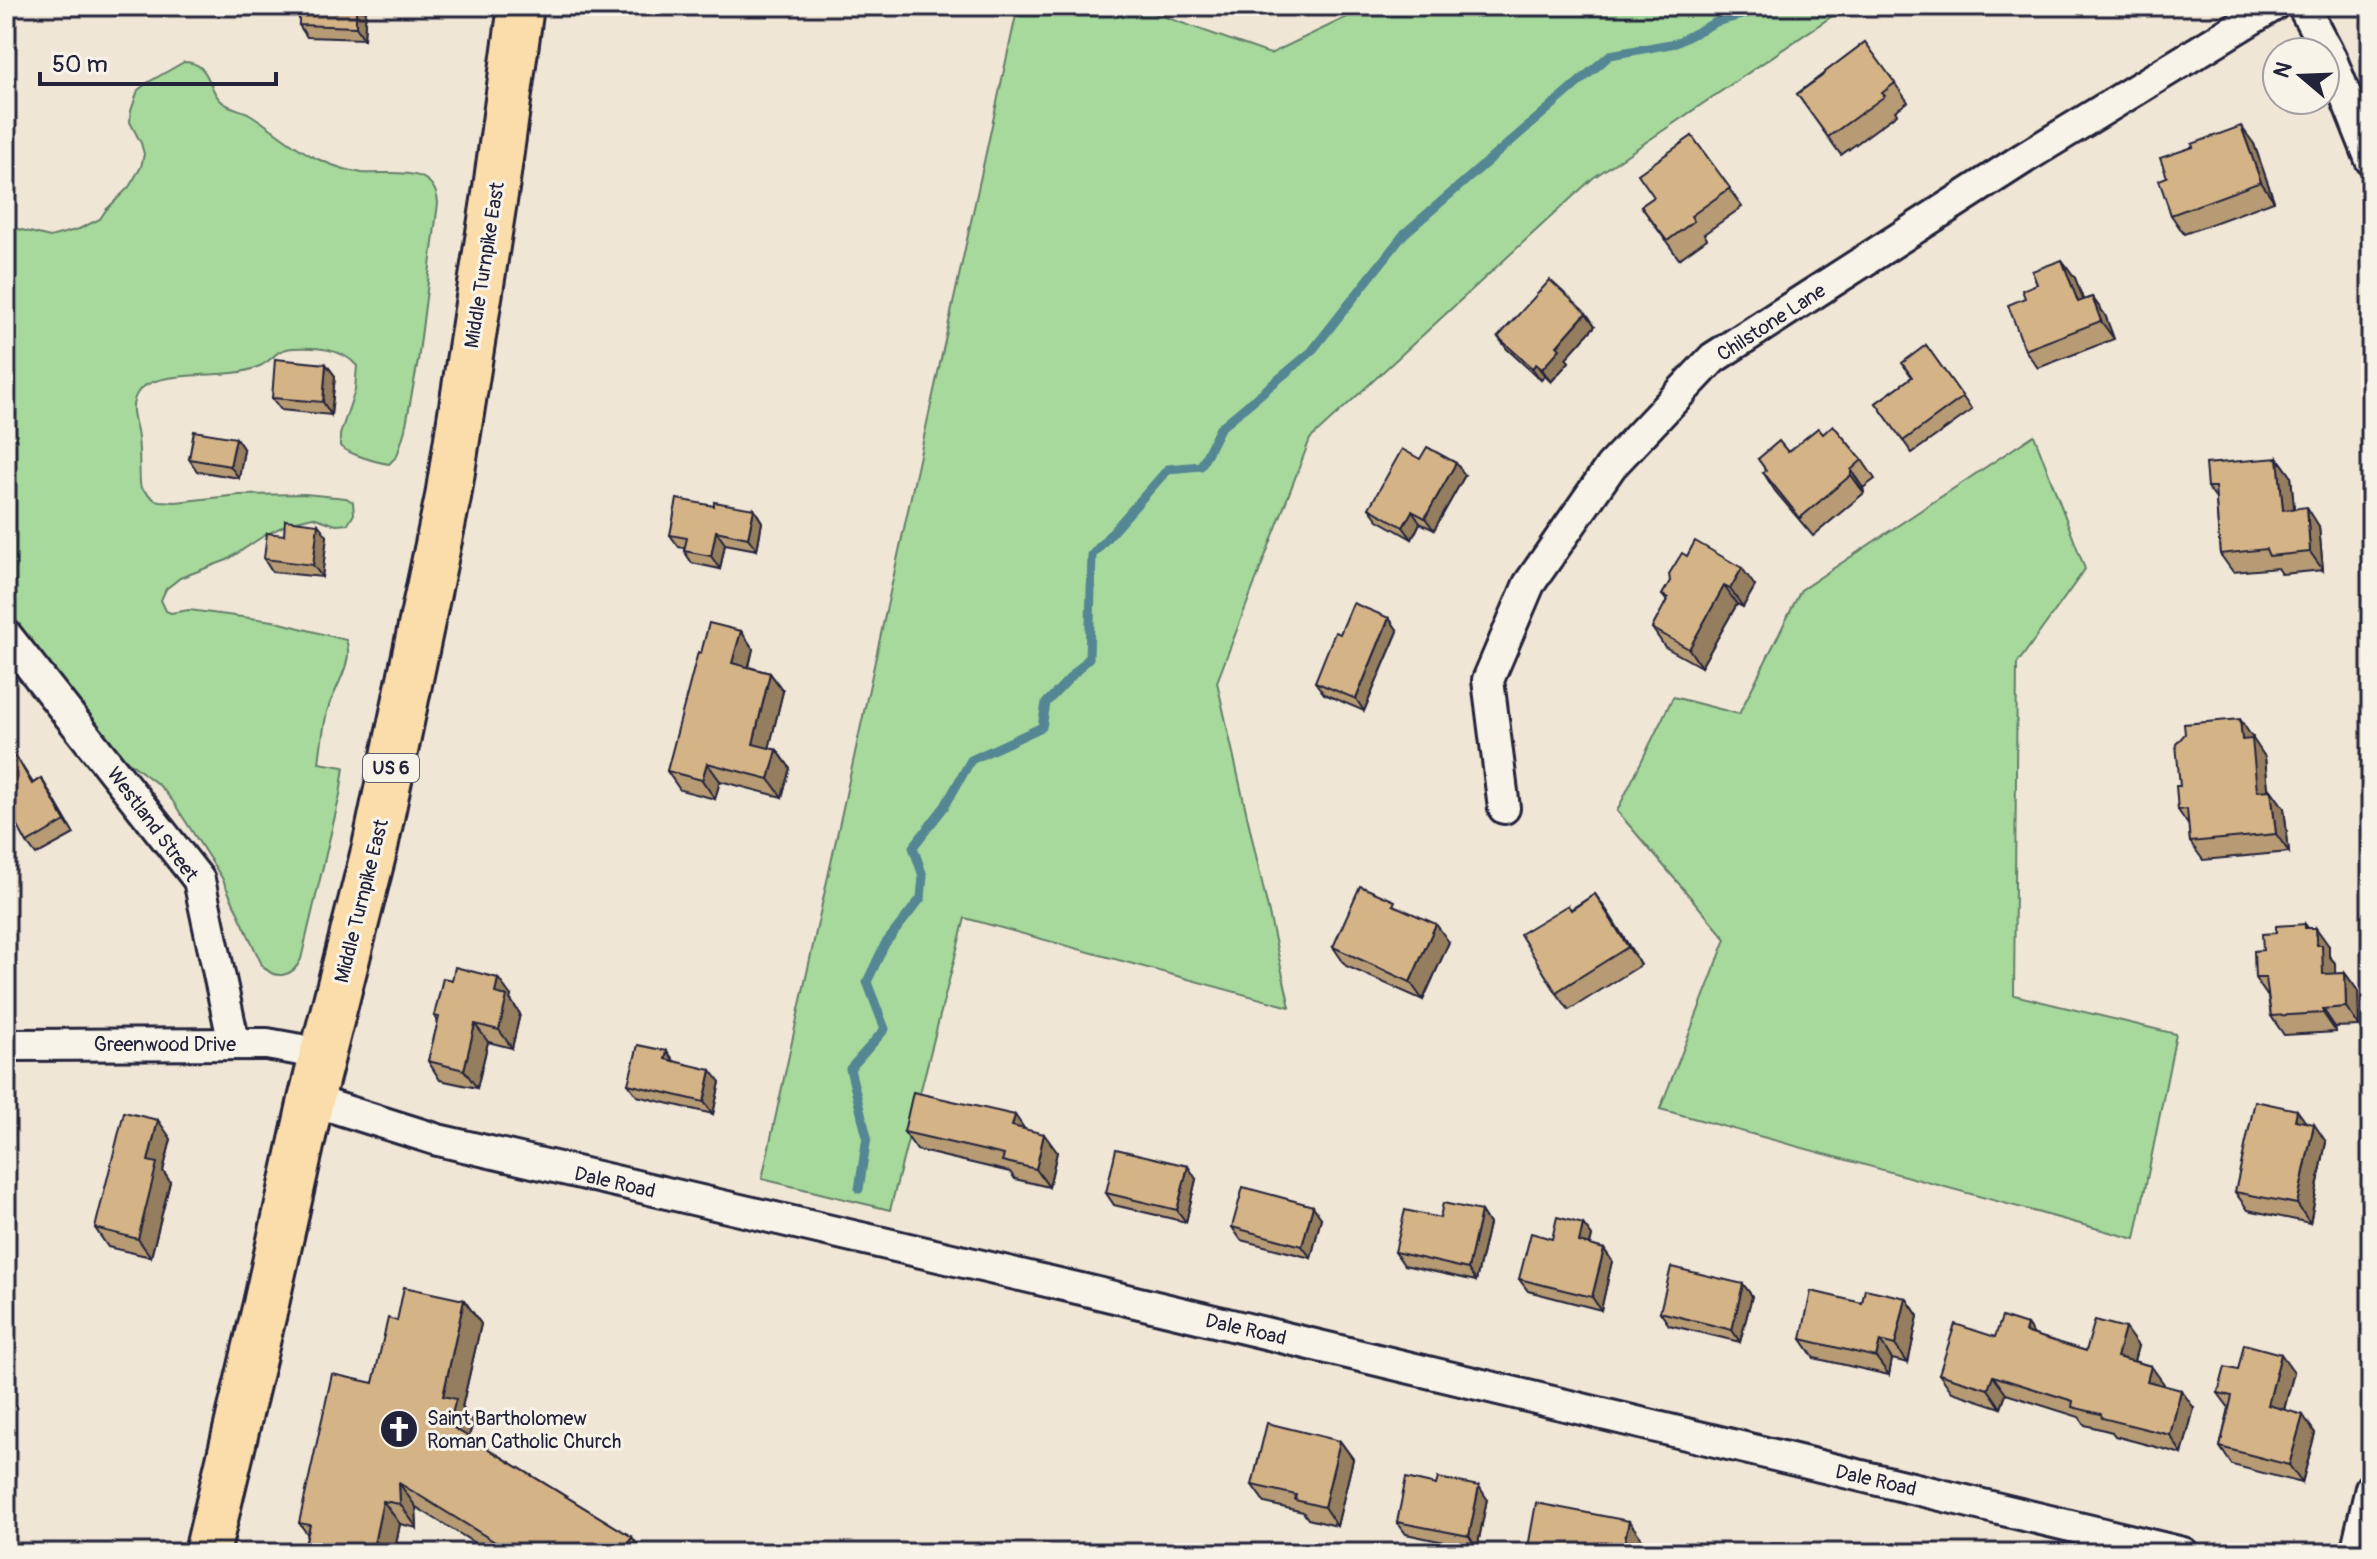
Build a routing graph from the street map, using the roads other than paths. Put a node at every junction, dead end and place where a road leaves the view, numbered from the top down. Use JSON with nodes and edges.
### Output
{"nodes":[{"id":1,"x":521,"y":6,"type":"edge"},
{"id":2,"x":2273,"y":6,"type":"edge"},
{"id":3,"x":2303,"y":6,"type":"edge"},
{"id":4,"x":2371,"y":160,"type":"edge"},
{"id":5,"x":6,"y":635,"type":"edge"},
{"id":6,"x":1504,"y":808,"type":"dead end"},
{"id":7,"x":234,"y":1044,"type":"junction"},
{"id":8,"x":6,"y":1045,"type":"edge"},
{"id":9,"x":323,"y":1054,"type":"junction"},
{"id":10,"x":311,"y":1100,"type":"junction"},
{"id":11,"x":2371,"y":1488,"type":"edge"},
{"id":12,"x":207,"y":1553,"type":"edge"},
{"id":13,"x":2183,"y":1553,"type":"edge"},
{"id":14,"x":2356,"y":1553,"type":"edge"}],
"edges":[{"from":1,"to":9,"type":"main road","name":"Middle Turnpike East","number":"US 6"},
{"from":2,"to":6,"type":"street","name":"Chilstone Lane"},
{"from":3,"to":4,"type":"street"},
{"from":5,"to":7,"type":"street","name":"Westland Street"},
{"from":7,"to":8,"type":"street","name":"Greenwood Drive"},
{"from":7,"to":9,"type":"street","name":"Greenwood Drive"},
{"from":9,"to":10,"type":"main road","name":"Middle Turnpike East","number":"US 6"},
{"from":10,"to":12,"type":"main road","name":"Middle Turnpike East","number":"US 6"},
{"from":10,"to":13,"type":"street","name":"Dale Road"},
{"from":11,"to":14,"type":"street"}]}
